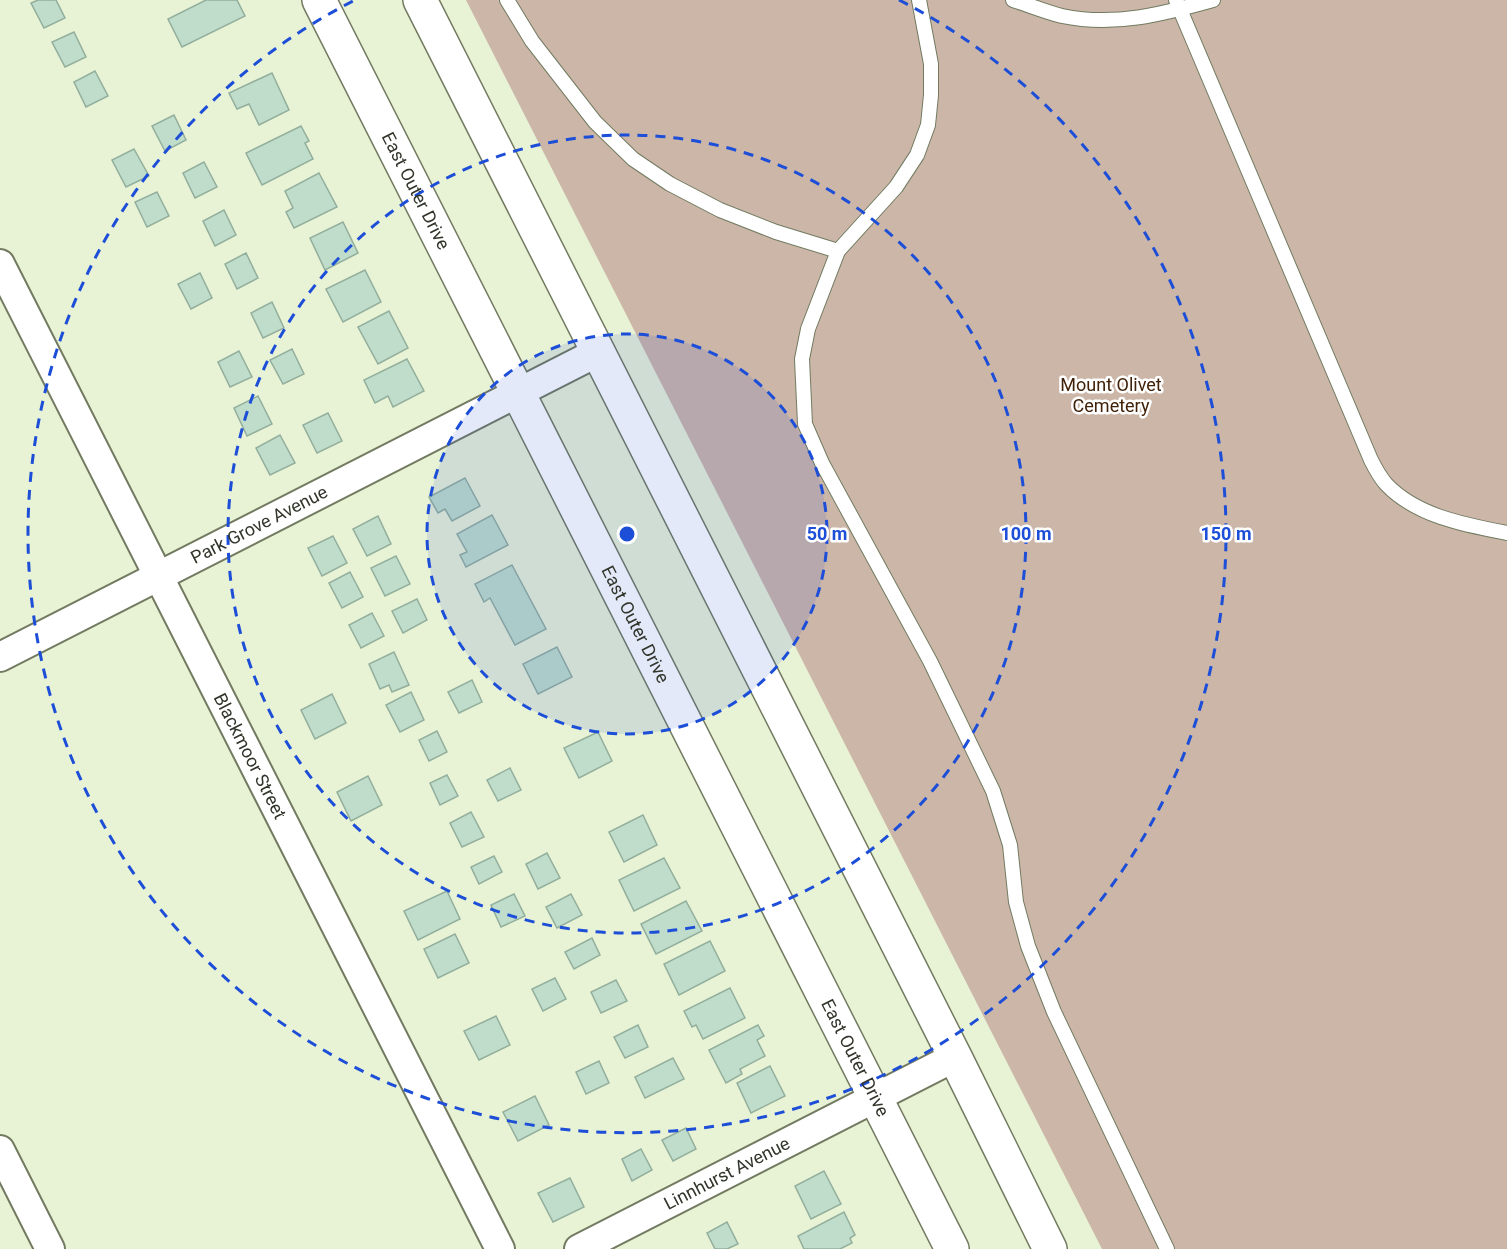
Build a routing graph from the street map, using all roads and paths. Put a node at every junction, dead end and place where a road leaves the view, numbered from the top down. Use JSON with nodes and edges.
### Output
{"nodes":[{"id":1,"x":319,"y":0,"type":"edge"},
{"id":2,"x":420,"y":0,"type":"edge"},
{"id":3,"x":507,"y":0,"type":"edge"},
{"id":4,"x":919,"y":0,"type":"edge"},
{"id":5,"x":1013,"y":0,"type":"edge"},
{"id":6,"x":1213,"y":0,"type":"edge"},
{"id":7,"x":1178,"y":5,"type":"edge"},
{"id":8,"x":838,"y":251,"type":"junction"},
{"id":9,"x":0,"y":264,"type":"edge"},
{"id":10,"x":598,"y":352,"type":"junction"},
{"id":11,"x":518,"y":393,"type":"junction"},
{"id":12,"x":1507,"y":533,"type":"edge"},
{"id":13,"x":159,"y":576,"type":"junction"},
{"id":14,"x":0,"y":657,"type":"edge"},
{"id":15,"x":955,"y":1057,"type":"junction"},
{"id":16,"x":875,"y":1098,"type":"junction"},
{"id":17,"x":0,"y":1150,"type":"edge"},
{"id":18,"x":50,"y":1249,"type":"edge"},
{"id":19,"x":500,"y":1249,"type":"edge"},
{"id":20,"x":579,"y":1249,"type":"edge"},
{"id":21,"x":952,"y":1249,"type":"edge"},
{"id":22,"x":1050,"y":1249,"type":"edge"},
{"id":23,"x":1167,"y":1249,"type":"edge"}],
"edges":[{"from":1,"to":11,"type":"main road","name":"East Outer Drive"},
{"from":2,"to":10,"type":"main road"},
{"from":3,"to":8,"type":"lane"},
{"from":4,"to":8,"type":"lane"},
{"from":5,"to":7,"type":"lane"},
{"from":6,"to":7,"type":"lane"},
{"from":7,"to":12,"type":"lane"},
{"from":8,"to":23,"type":"lane"},
{"from":9,"to":13,"type":"street","name":"Blackmoor Street"},
{"from":10,"to":11,"type":"street","name":"Park Grove Avenue"},
{"from":10,"to":15,"type":"main road"},
{"from":11,"to":13,"type":"street","name":"Park Grove Avenue"},
{"from":11,"to":16,"type":"main road","name":"East Outer Drive"},
{"from":13,"to":14,"type":"street","name":"Park Grove Avenue"},
{"from":13,"to":19,"type":"street","name":"Blackmoor Street"},
{"from":15,"to":16,"type":"street","name":"Linnhurst Avenue"},
{"from":15,"to":22,"type":"main road"},
{"from":16,"to":20,"type":"street","name":"Linnhurst Avenue"},
{"from":16,"to":21,"type":"main road","name":"East Outer Drive"},
{"from":17,"to":18,"type":"street"}]}
